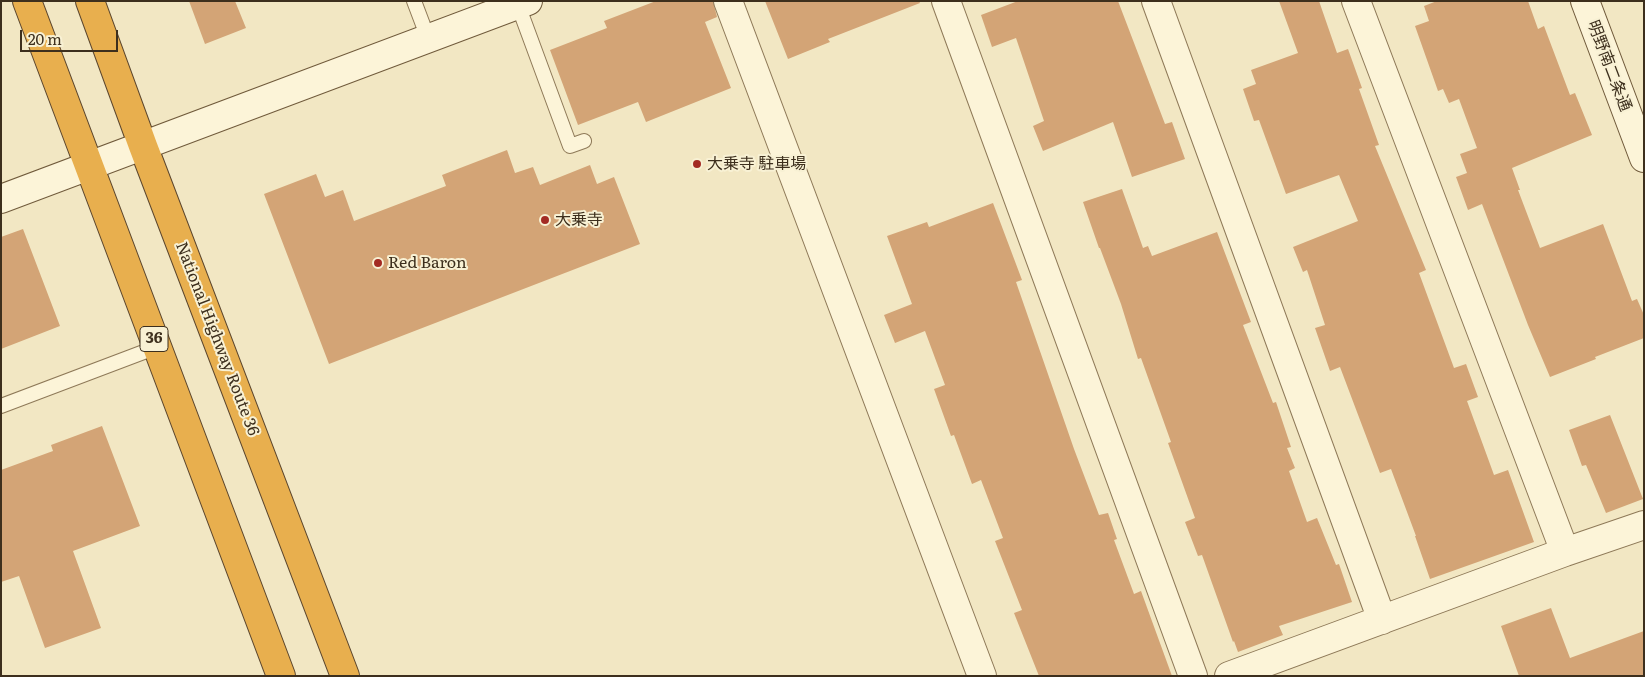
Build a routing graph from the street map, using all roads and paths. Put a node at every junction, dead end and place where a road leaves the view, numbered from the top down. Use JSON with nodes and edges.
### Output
{"nodes":[{"id":1,"x":27,"y":1,"type":"edge"},
{"id":2,"x":90,"y":1,"type":"edge"},
{"id":3,"x":414,"y":1,"type":"edge"},
{"id":4,"x":728,"y":1,"type":"edge"},
{"id":5,"x":946,"y":1,"type":"edge"},
{"id":6,"x":1156,"y":1,"type":"edge"},
{"id":7,"x":1356,"y":1,"type":"edge"},
{"id":8,"x":1585,"y":1,"type":"edge"},
{"id":9,"x":523,"y":3,"type":"edge"},
{"id":10,"x":428,"y":38,"type":"junction"},
{"id":11,"x":584,"y":141,"type":"dead end"},
{"id":12,"x":143,"y":146,"type":"junction"},
{"id":13,"x":1644,"y":158,"type":"edge"},
{"id":14,"x":90,"y":167,"type":"junction"},
{"id":15,"x":1,"y":200,"type":"edge"},
{"id":16,"x":157,"y":347,"type":"junction"},
{"id":17,"x":1,"y":406,"type":"edge"},
{"id":18,"x":1644,"y":525,"type":"edge"},
{"id":19,"x":1565,"y":552,"type":"junction"},
{"id":20,"x":1382,"y":620,"type":"junction"},
{"id":21,"x":281,"y":676,"type":"edge"},
{"id":22,"x":345,"y":676,"type":"edge"},
{"id":23,"x":982,"y":676,"type":"edge"},
{"id":24,"x":1193,"y":676,"type":"edge"},
{"id":25,"x":1229,"y":676,"type":"edge"}],
"edges":[{"from":1,"to":14,"type":"highway","number":"36"},
{"from":2,"to":12,"type":"highway","name":"National Highway Route 36"},
{"from":3,"to":10,"type":"lane"},
{"from":4,"to":23,"type":"street"},
{"from":5,"to":24,"type":"street"},
{"from":6,"to":20,"type":"street"},
{"from":7,"to":19,"type":"street"},
{"from":8,"to":13,"type":"street","name":"明野南二条通"},
{"from":9,"to":10,"type":"street"},
{"from":9,"to":11,"type":"lane"},
{"from":10,"to":12,"type":"street"},
{"from":12,"to":14,"type":"street"},
{"from":12,"to":22,"type":"highway","name":"National Highway Route 36"},
{"from":14,"to":15,"type":"street"},
{"from":14,"to":16,"type":"highway","number":"36"},
{"from":16,"to":17,"type":"lane"},
{"from":16,"to":21,"type":"highway","number":"36"},
{"from":18,"to":19,"type":"street"},
{"from":19,"to":20,"type":"street"},
{"from":20,"to":25,"type":"street"}]}
